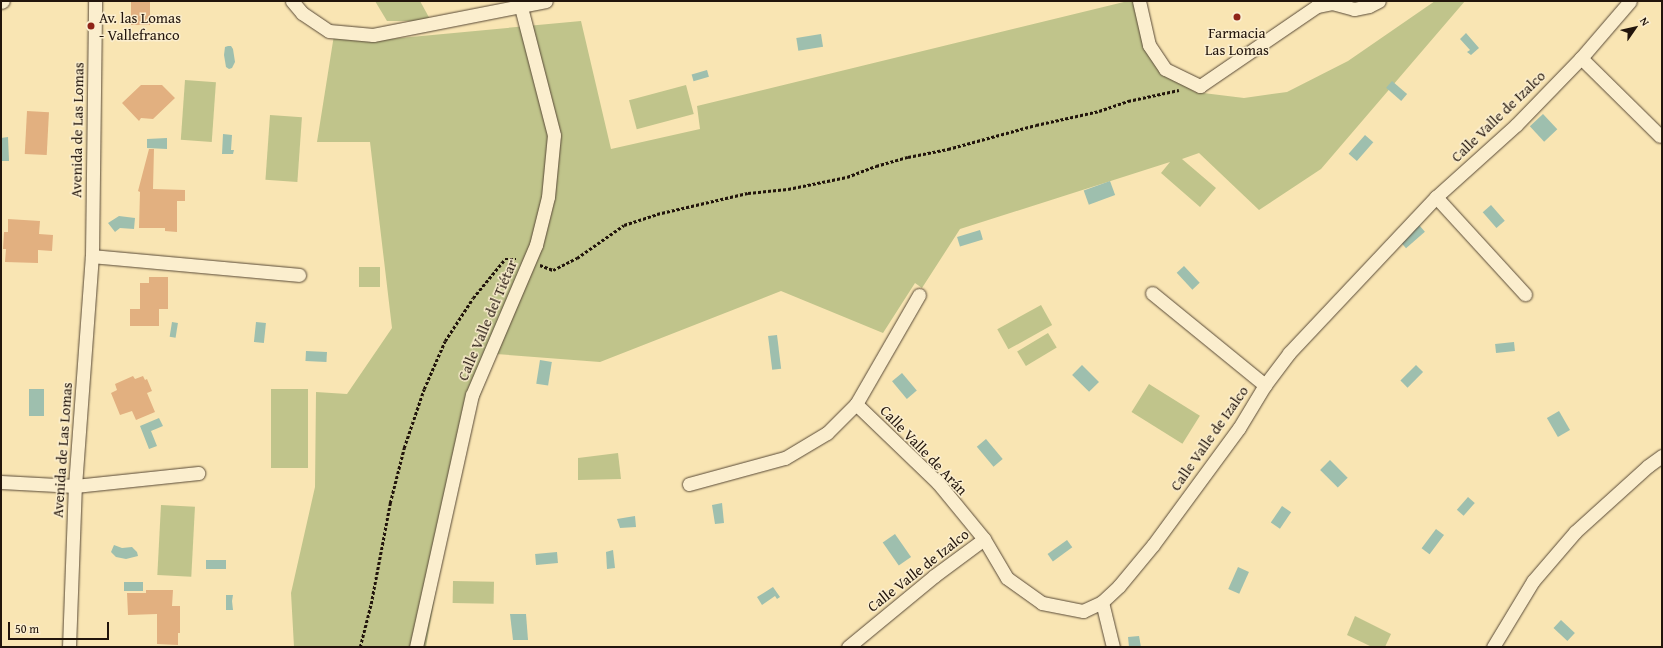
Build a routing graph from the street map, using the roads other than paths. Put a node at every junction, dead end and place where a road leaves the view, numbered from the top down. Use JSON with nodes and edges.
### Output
{"nodes":[{"id":1,"x":292,"y":1,"type":"edge"},
{"id":2,"x":546,"y":1,"type":"edge"},
{"id":3,"x":1139,"y":1,"type":"edge"},
{"id":4,"x":1379,"y":1,"type":"edge"},
{"id":5,"x":1630,"y":1,"type":"edge"},
{"id":6,"x":94,"y":2,"type":"edge"},
{"id":7,"x":521,"y":7,"type":"junction"},
{"id":8,"x":1582,"y":58,"type":"junction"},
{"id":9,"x":1660,"y":136,"type":"dead end"},
{"id":10,"x":1436,"y":197,"type":"junction"},
{"id":11,"x":92,"y":256,"type":"junction"},
{"id":12,"x":299,"y":275,"type":"dead end"},
{"id":13,"x":1152,"y":293,"type":"dead end"},
{"id":14,"x":1525,"y":294,"type":"dead end"},
{"id":15,"x":919,"y":295,"type":"dead end"},
{"id":16,"x":1265,"y":385,"type":"junction"},
{"id":17,"x":856,"y":404,"type":"junction"},
{"id":18,"x":1662,"y":456,"type":"edge"},
{"id":19,"x":198,"y":473,"type":"dead end"},
{"id":20,"x":1,"y":482,"type":"edge"},
{"id":21,"x":689,"y":484,"type":"dead end"},
{"id":22,"x":74,"y":486,"type":"junction"},
{"id":23,"x":984,"y":539,"type":"junction"},
{"id":24,"x":1102,"y":602,"type":"junction"},
{"id":25,"x":69,"y":647,"type":"edge"},
{"id":26,"x":416,"y":647,"type":"edge"},
{"id":27,"x":848,"y":647,"type":"edge"},
{"id":28,"x":1112,"y":647,"type":"edge"},
{"id":29,"x":1493,"y":647,"type":"edge"}],
"edges":[{"from":1,"to":7,"type":"street"},
{"from":2,"to":7,"type":"street"},
{"from":3,"to":4,"type":"street"},
{"from":5,"to":8,"type":"street","name":"Calle Valle de Izalco"},
{"from":6,"to":11,"type":"street","name":"Avenida de Las Lomas"},
{"from":7,"to":26,"type":"street","name":"Calle Valle del Tiétar"},
{"from":8,"to":9,"type":"street"},
{"from":8,"to":10,"type":"street","name":"Calle Valle de Izalco"},
{"from":10,"to":14,"type":"street"},
{"from":10,"to":16,"type":"street","name":"Calle Valle de Izalco"},
{"from":11,"to":12,"type":"street"},
{"from":11,"to":22,"type":"street","name":"Avenida de Las Lomas"},
{"from":13,"to":16,"type":"street","name":"Calle Valle de Izalco"},
{"from":15,"to":17,"type":"street"},
{"from":16,"to":24,"type":"street","name":"Calle Valle de Izalco"},
{"from":17,"to":21,"type":"street"},
{"from":17,"to":23,"type":"street","name":"Calle Valle de Arán"},
{"from":18,"to":29,"type":"street"},
{"from":19,"to":22,"type":"street"},
{"from":20,"to":22,"type":"street"},
{"from":22,"to":25,"type":"street","name":"Avenida de Las Lomas"},
{"from":23,"to":24,"type":"street","name":"Calle Valle de Izalco"},
{"from":23,"to":27,"type":"street","name":"Calle Valle de Izalco"},
{"from":24,"to":28,"type":"street"}]}
